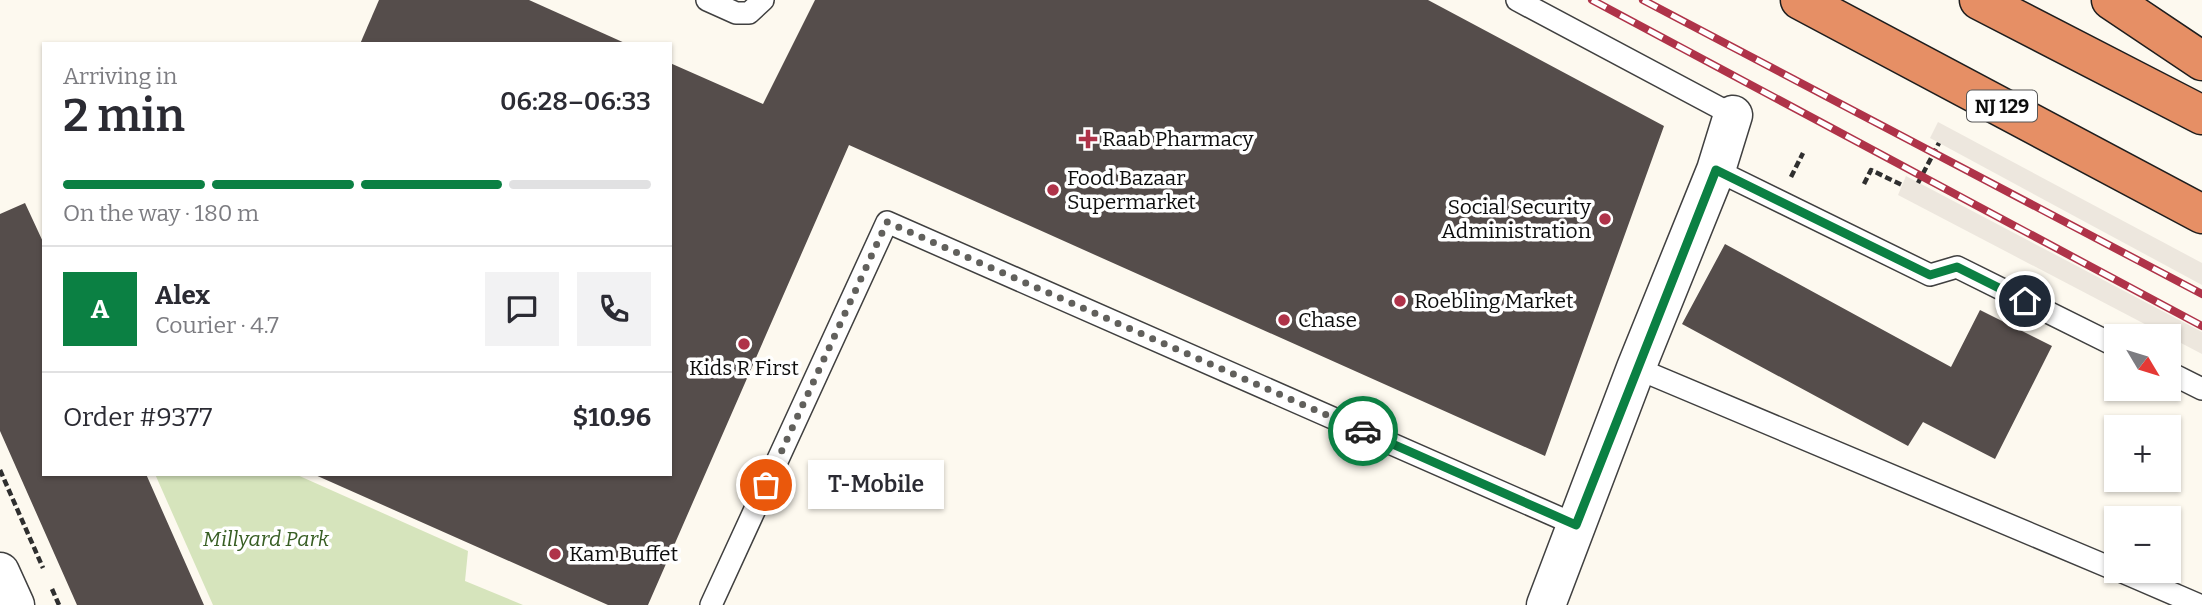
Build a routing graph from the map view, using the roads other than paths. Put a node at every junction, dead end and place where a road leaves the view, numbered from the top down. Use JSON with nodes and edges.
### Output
{"nodes":[{"id":1,"x":707,"y":0,"type":"edge"},
{"id":2,"x":763,"y":0,"type":"edge"},
{"id":3,"x":1517,"y":0,"type":"edge"},
{"id":4,"x":1800,"y":0,"type":"edge"},
{"id":5,"x":1979,"y":0,"type":"edge"},
{"id":6,"x":2112,"y":0,"type":"edge"},
{"id":7,"x":2202,"y":61,"type":"edge"},
{"id":8,"x":1733,"y":115,"type":"joint"},
{"id":9,"x":2202,"y":115,"type":"edge"},
{"id":10,"x":1716,"y":170,"type":"junction"},
{"id":11,"x":2202,"y":214,"type":"edge"},
{"id":12,"x":2104,"y":340,"type":"edge"},
{"id":13,"x":1636,"y":368,"type":"junction"},
{"id":14,"x":2181,"y":378,"type":"edge"},
{"id":15,"x":2202,"y":389,"type":"edge"},
{"id":16,"x":1576,"y":525,"type":"junction"},
{"id":17,"x":2104,"y":565,"type":"edge"},
{"id":18,"x":0,"y":572,"type":"edge"},
{"id":19,"x":2147,"y":583,"type":"edge"},
{"id":20,"x":15,"y":605,"type":"edge"},
{"id":21,"x":712,"y":605,"type":"edge"},
{"id":22,"x":1546,"y":605,"type":"edge"},
{"id":23,"x":2199,"y":605,"type":"edge"}],
"edges":[{"from":1,"to":2,"type":"lane"},
{"from":3,"to":8,"type":"lane"},
{"from":4,"to":11,"type":"highway","number":"NJ 129"},
{"from":5,"to":9,"type":"highway"},
{"from":6,"to":7,"type":"highway"},
{"from":8,"to":10,"type":"street"},
{"from":10,"to":12,"type":"lane"},
{"from":10,"to":13,"type":"street"},
{"from":13,"to":16,"type":"street"},
{"from":13,"to":17,"type":"lane"},
{"from":14,"to":15,"type":"lane"},
{"from":16,"to":21,"type":"lane"},
{"from":16,"to":22,"type":"street"},
{"from":18,"to":20,"type":"street"},
{"from":19,"to":23,"type":"lane"}]}
